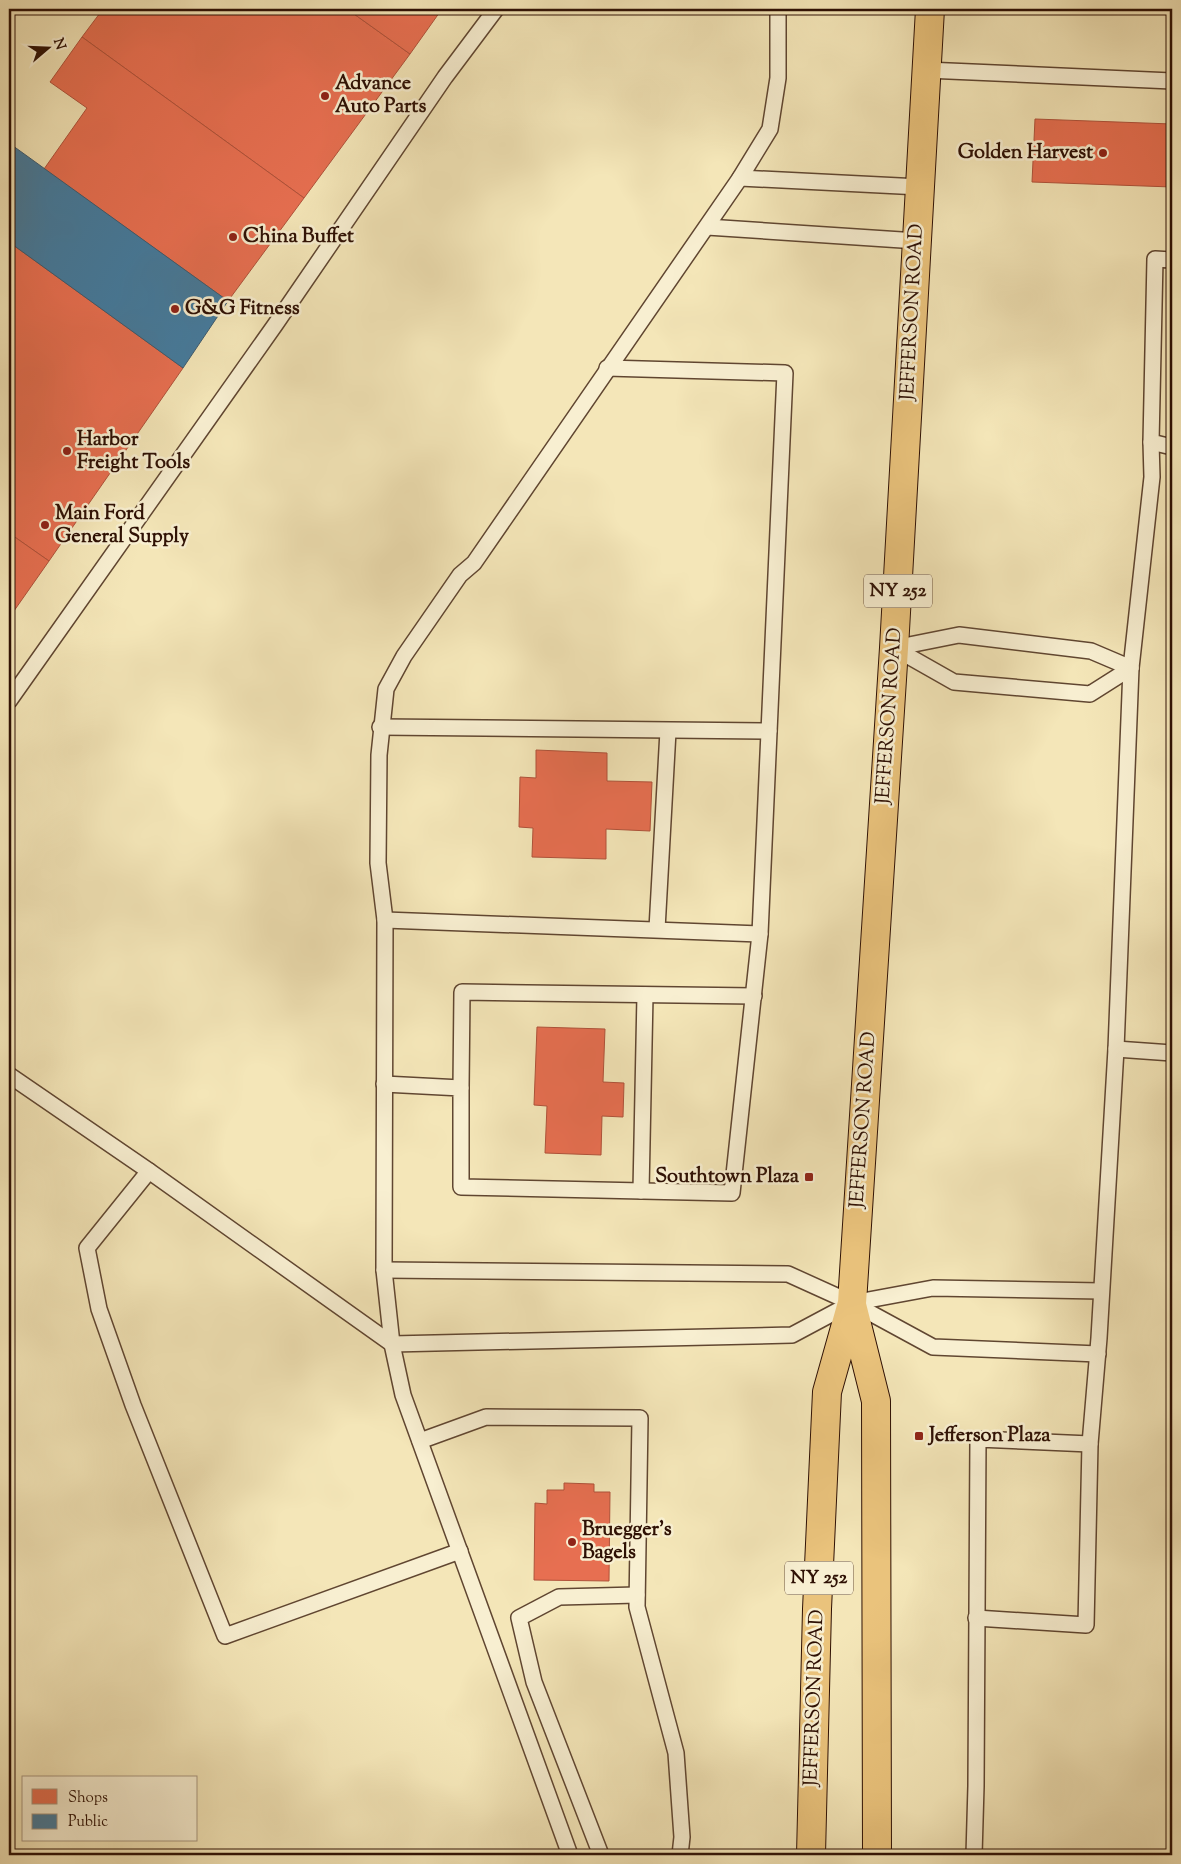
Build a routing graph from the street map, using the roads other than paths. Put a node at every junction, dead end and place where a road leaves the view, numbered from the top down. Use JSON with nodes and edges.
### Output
{"nodes":[{"id":1,"x":496,"y":9,"type":"edge"},
{"id":2,"x":778,"y":9,"type":"edge"},
{"id":3,"x":930,"y":9,"type":"edge"},
{"id":4,"x":926,"y":70,"type":"junction"},
{"id":5,"x":1172,"y":81,"type":"edge"},
{"id":6,"x":740,"y":178,"type":"junction"},
{"id":7,"x":920,"y":187,"type":"junction"},
{"id":8,"x":707,"y":227,"type":"junction"},
{"id":9,"x":917,"y":240,"type":"junction"},
{"id":10,"x":1172,"y":260,"type":"edge"},
{"id":11,"x":608,"y":368,"type":"junction"},
{"id":12,"x":1151,"y":442,"type":"junction"},
{"id":13,"x":1172,"y":447,"type":"edge"},
{"id":14,"x":894,"y":648,"type":"junction"},
{"id":15,"x":1131,"y":668,"type":"junction"},
{"id":16,"x":9,"y":701,"type":"edge"},
{"id":17,"x":380,"y":728,"type":"junction"},
{"id":18,"x":668,"y":730,"type":"junction"},
{"id":19,"x":769,"y":731,"type":"junction"},
{"id":20,"x":385,"y":920,"type":"junction"},
{"id":21,"x":657,"y":929,"type":"junction"},
{"id":22,"x":760,"y":934,"type":"junction"},
{"id":23,"x":645,"y":995,"type":"junction"},
{"id":24,"x":754,"y":996,"type":"junction"},
{"id":25,"x":1116,"y":1049,"type":"junction"},
{"id":26,"x":1172,"y":1053,"type":"edge"},
{"id":27,"x":9,"y":1075,"type":"edge"},
{"id":28,"x":384,"y":1084,"type":"junction"},
{"id":29,"x":461,"y":1088,"type":"junction"},
{"id":30,"x":149,"y":1171,"type":"junction"},
{"id":31,"x":641,"y":1191,"type":"junction"},
{"id":32,"x":384,"y":1270,"type":"junction"},
{"id":33,"x":1102,"y":1291,"type":"junction"},
{"id":34,"x":852,"y":1303,"type":"junction"},
{"id":35,"x":392,"y":1344,"type":"junction"},
{"id":36,"x":1098,"y":1354,"type":"junction"},
{"id":37,"x":420,"y":1441,"type":"junction"},
{"id":38,"x":1090,"y":1444,"type":"junction"},
{"id":39,"x":460,"y":1551,"type":"junction"},
{"id":40,"x":637,"y":1595,"type":"junction"},
{"id":41,"x":976,"y":1618,"type":"junction"},
{"id":42,"x":570,"y":1855,"type":"edge"},
{"id":43,"x":601,"y":1855,"type":"edge"},
{"id":44,"x":680,"y":1855,"type":"edge"},
{"id":45,"x":811,"y":1855,"type":"edge"},
{"id":46,"x":877,"y":1855,"type":"edge"},
{"id":47,"x":974,"y":1855,"type":"edge"}],
"edges":[{"from":1,"to":16,"type":"lane"},
{"from":2,"to":6,"type":"lane"},
{"from":3,"to":4,"type":"main road","name":"JEFFERSON ROAD","number":"NY 252"},
{"from":4,"to":5,"type":"lane"},
{"from":4,"to":7,"type":"main road","name":"JEFFERSON ROAD","number":"NY 252"},
{"from":6,"to":7,"type":"lane"},
{"from":6,"to":8,"type":"lane"},
{"from":7,"to":9,"type":"main road","name":"JEFFERSON ROAD","number":"NY 252"},
{"from":8,"to":9,"type":"lane"},
{"from":8,"to":11,"type":"lane"},
{"from":9,"to":14,"type":"main road","name":"JEFFERSON ROAD","number":"NY 252"},
{"from":10,"to":12,"type":"lane"},
{"from":11,"to":17,"type":"lane"},
{"from":11,"to":19,"type":"lane"},
{"from":12,"to":13,"type":"lane"},
{"from":12,"to":15,"type":"lane"},
{"from":14,"to":15,"type":"lane"},
{"from":14,"to":15,"type":"lane"},
{"from":14,"to":34,"type":"main road","name":"JEFFERSON ROAD","number":"NY 252"},
{"from":15,"to":25,"type":"lane"},
{"from":17,"to":18,"type":"lane"},
{"from":17,"to":20,"type":"lane"},
{"from":18,"to":19,"type":"lane"},
{"from":18,"to":21,"type":"lane"},
{"from":19,"to":22,"type":"lane"},
{"from":20,"to":21,"type":"lane"},
{"from":20,"to":28,"type":"lane"},
{"from":21,"to":22,"type":"lane"},
{"from":22,"to":24,"type":"lane"},
{"from":23,"to":24,"type":"lane"},
{"from":23,"to":29,"type":"lane"},
{"from":23,"to":31,"type":"lane"},
{"from":24,"to":31,"type":"lane"},
{"from":25,"to":26,"type":"lane"},
{"from":25,"to":33,"type":"lane"},
{"from":27,"to":30,"type":"lane"},
{"from":28,"to":29,"type":"lane"},
{"from":28,"to":32,"type":"lane"},
{"from":29,"to":31,"type":"lane"},
{"from":30,"to":35,"type":"lane"},
{"from":30,"to":39,"type":"lane"},
{"from":32,"to":34,"type":"lane"},
{"from":32,"to":35,"type":"lane"},
{"from":33,"to":34,"type":"lane"},
{"from":33,"to":36,"type":"lane"},
{"from":34,"to":35,"type":"lane"},
{"from":34,"to":36,"type":"lane"},
{"from":34,"to":45,"type":"main road","name":"JEFFERSON ROAD","number":"NY 252"},
{"from":34,"to":46,"type":"main road","name":"JEFFERSON ROAD","number":"NY 252"},
{"from":35,"to":37,"type":"lane"},
{"from":36,"to":38,"type":"lane"},
{"from":37,"to":39,"type":"lane"},
{"from":37,"to":40,"type":"lane"},
{"from":38,"to":41,"type":"lane"},
{"from":38,"to":41,"type":"lane"},
{"from":39,"to":42,"type":"lane"},
{"from":40,"to":43,"type":"lane"},
{"from":40,"to":44,"type":"lane"},
{"from":41,"to":47,"type":"lane"}]}
